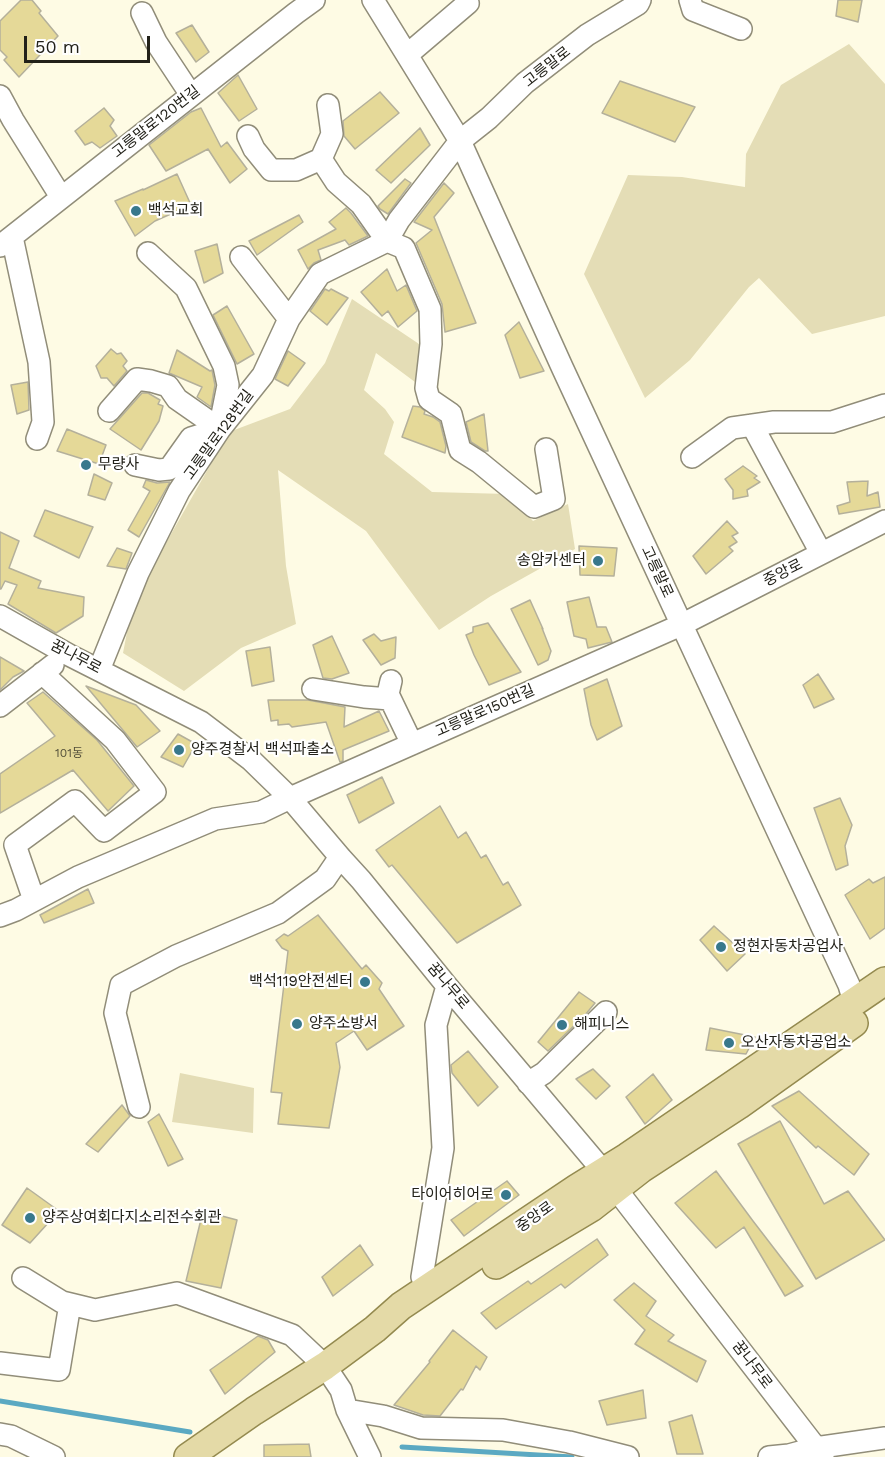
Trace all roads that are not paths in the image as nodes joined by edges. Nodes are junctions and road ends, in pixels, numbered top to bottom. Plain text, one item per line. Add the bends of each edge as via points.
1 (314, 0) edge
2 (373, 0) edge
3 (467, 0) edge
4 (640, 0) edge
5 (690, 0) edge
6 (142, 13) dead end
7 (741, 28) dead end
8 (407, 55) junction
9 (191, 95) junction
10 (0, 96) edge
11 (328, 105) dead end
12 (248, 136) dead end
13 (460, 141) junction
14 (321, 159) junction
15 (61, 197) junction
16 (387, 241) junction
17 (6, 242) edge
18 (148, 254) dead end
19 (241, 257) dead end
20 (290, 318) junction
21 (885, 405) edge
22 (109, 411) dead end
23 (752, 425) junction
24 (220, 429) junction
25 (37, 439) dead end
26 (546, 449) dead end
27 (692, 457) dead end
28 (135, 465) dead end
29 (885, 521) edge
30 (821, 553) junction
31 (0, 616) edge
32 (681, 625) junction
33 (69, 655) junction
34 (99, 670) junction
35 (42, 673) junction
36 (313, 688) dead end
37 (0, 705) edge
38 (412, 744) junction
39 (290, 798) junction
40 (340, 857) junction
41 (34, 900) junction
42 (0, 916) edge
43 (885, 981) edge
44 (447, 986) junction
45 (854, 1002) junction
46 (885, 1002) edge
47 (606, 1012) dead end
48 (528, 1083) junction
49 (139, 1107) dead end
50 (609, 1180) junction
51 (22, 1278) dead end
52 (427, 1289) junction
53 (70, 1304) junction
54 (0, 1363) edge
55 (330, 1374) junction
56 (350, 1415) junction
57 (261, 1418) junction
58 (0, 1434) edge
59 (885, 1438) edge
60 (368, 1452) edge
61 (819, 1453) edge
62 (54, 1457) edge
63 (188, 1457) edge
64 (219, 1457) edge
65 (628, 1457) edge
66 (769, 1457) edge

1 - 9 street, 고릉말로120번길
2 - 8 street, 고릉말로
3 - 8 street
4 - 13 street, 고릉말로 via 525,83
5 - 7 street via 693,10
6 - 9 street
8 - 13 street, 고릉말로
9 - 15 street, 고릉말로120번길
10 - 15 street
11 - 14 street via 332,134
12 - 14 street via 271,170 296,170
13 - 16 street
13 - 32 street, 고릉말로
14 - 16 street
15 - 17 street, 고릉말로120번길
16 - 20 street, 고릉말로128번길 via 320,274
16 - 26 street via 404,248 430,309 426,388 429,399 451,414 460,450 534,507 554,499
17 - 25 street via 39,362 43,422
18 - 24 street via 186,288 224,366 228,385
19 - 20 street
20 - 24 street, 고릉말로128번길 via 263,375
21 - 23 street via 832,422
22 - 24 street via 137,379 151,381 168,386 177,399
23 - 27 street via 732,428
23 - 30 street
24 - 28 street via 191,438 169,469
24 - 34 street, 고릉말로128번길 via 178,491 138,573
29 - 30 street, 중앙로
30 - 32 street, 중앙로
31 - 33 street, 꿈나무로
32 - 38 street, 고릉말로150번길
32 - 45 street, 고릉말로
33 - 34 street, 꿈나무로
33 - 35 street
34 - 39 street, 꿈나무로 via 201,722 251,760
35 - 37 street
35 - 41 street via 115,741 155,792 104,831 75,801 15,845
36 - 38 street via 364,697 391,690
38 - 39 street, 고릉말로150번길
39 - 40 street, 꿈나무로
39 - 41 street, 고릉말로150번길 via 261,812 215,819 78,877
40 - 44 street, 꿈나무로
40 - 49 street via 325,879 278,913 176,956 121,985 115,1013
41 - 42 street, 고릉말로150번길
43 - 45 main road, 중앙로
44 - 48 street, 꿈나무로
44 - 52 street via 436,1025 443,1148 422,1277
45 - 50 main road, 중앙로 via 627,1157
46 - 50 main road, 중앙로 via 641,1169
47 - 48 street via 544,1073
48 - 50 street, 꿈나무로
50 - 52 main road, 중앙로
50 - 55 main road, 중앙로 via 591,1208 447,1297 368,1354
50 - 61 street, 꿈나무로
51 - 53 street
52 - 55 main road, 중앙로 via 401,1306
53 - 54 street via 59,1370
53 - 55 street via 95,1310 177,1293 292,1335
55 - 56 street
55 - 57 main road, 중앙로
56 - 60 street
56 - 65 street via 383,1416 421,1428 503,1430
57 - 63 main road, 중앙로
57 - 64 main road, 중앙로
58 - 62 street
59 - 61 street
61 - 66 street

